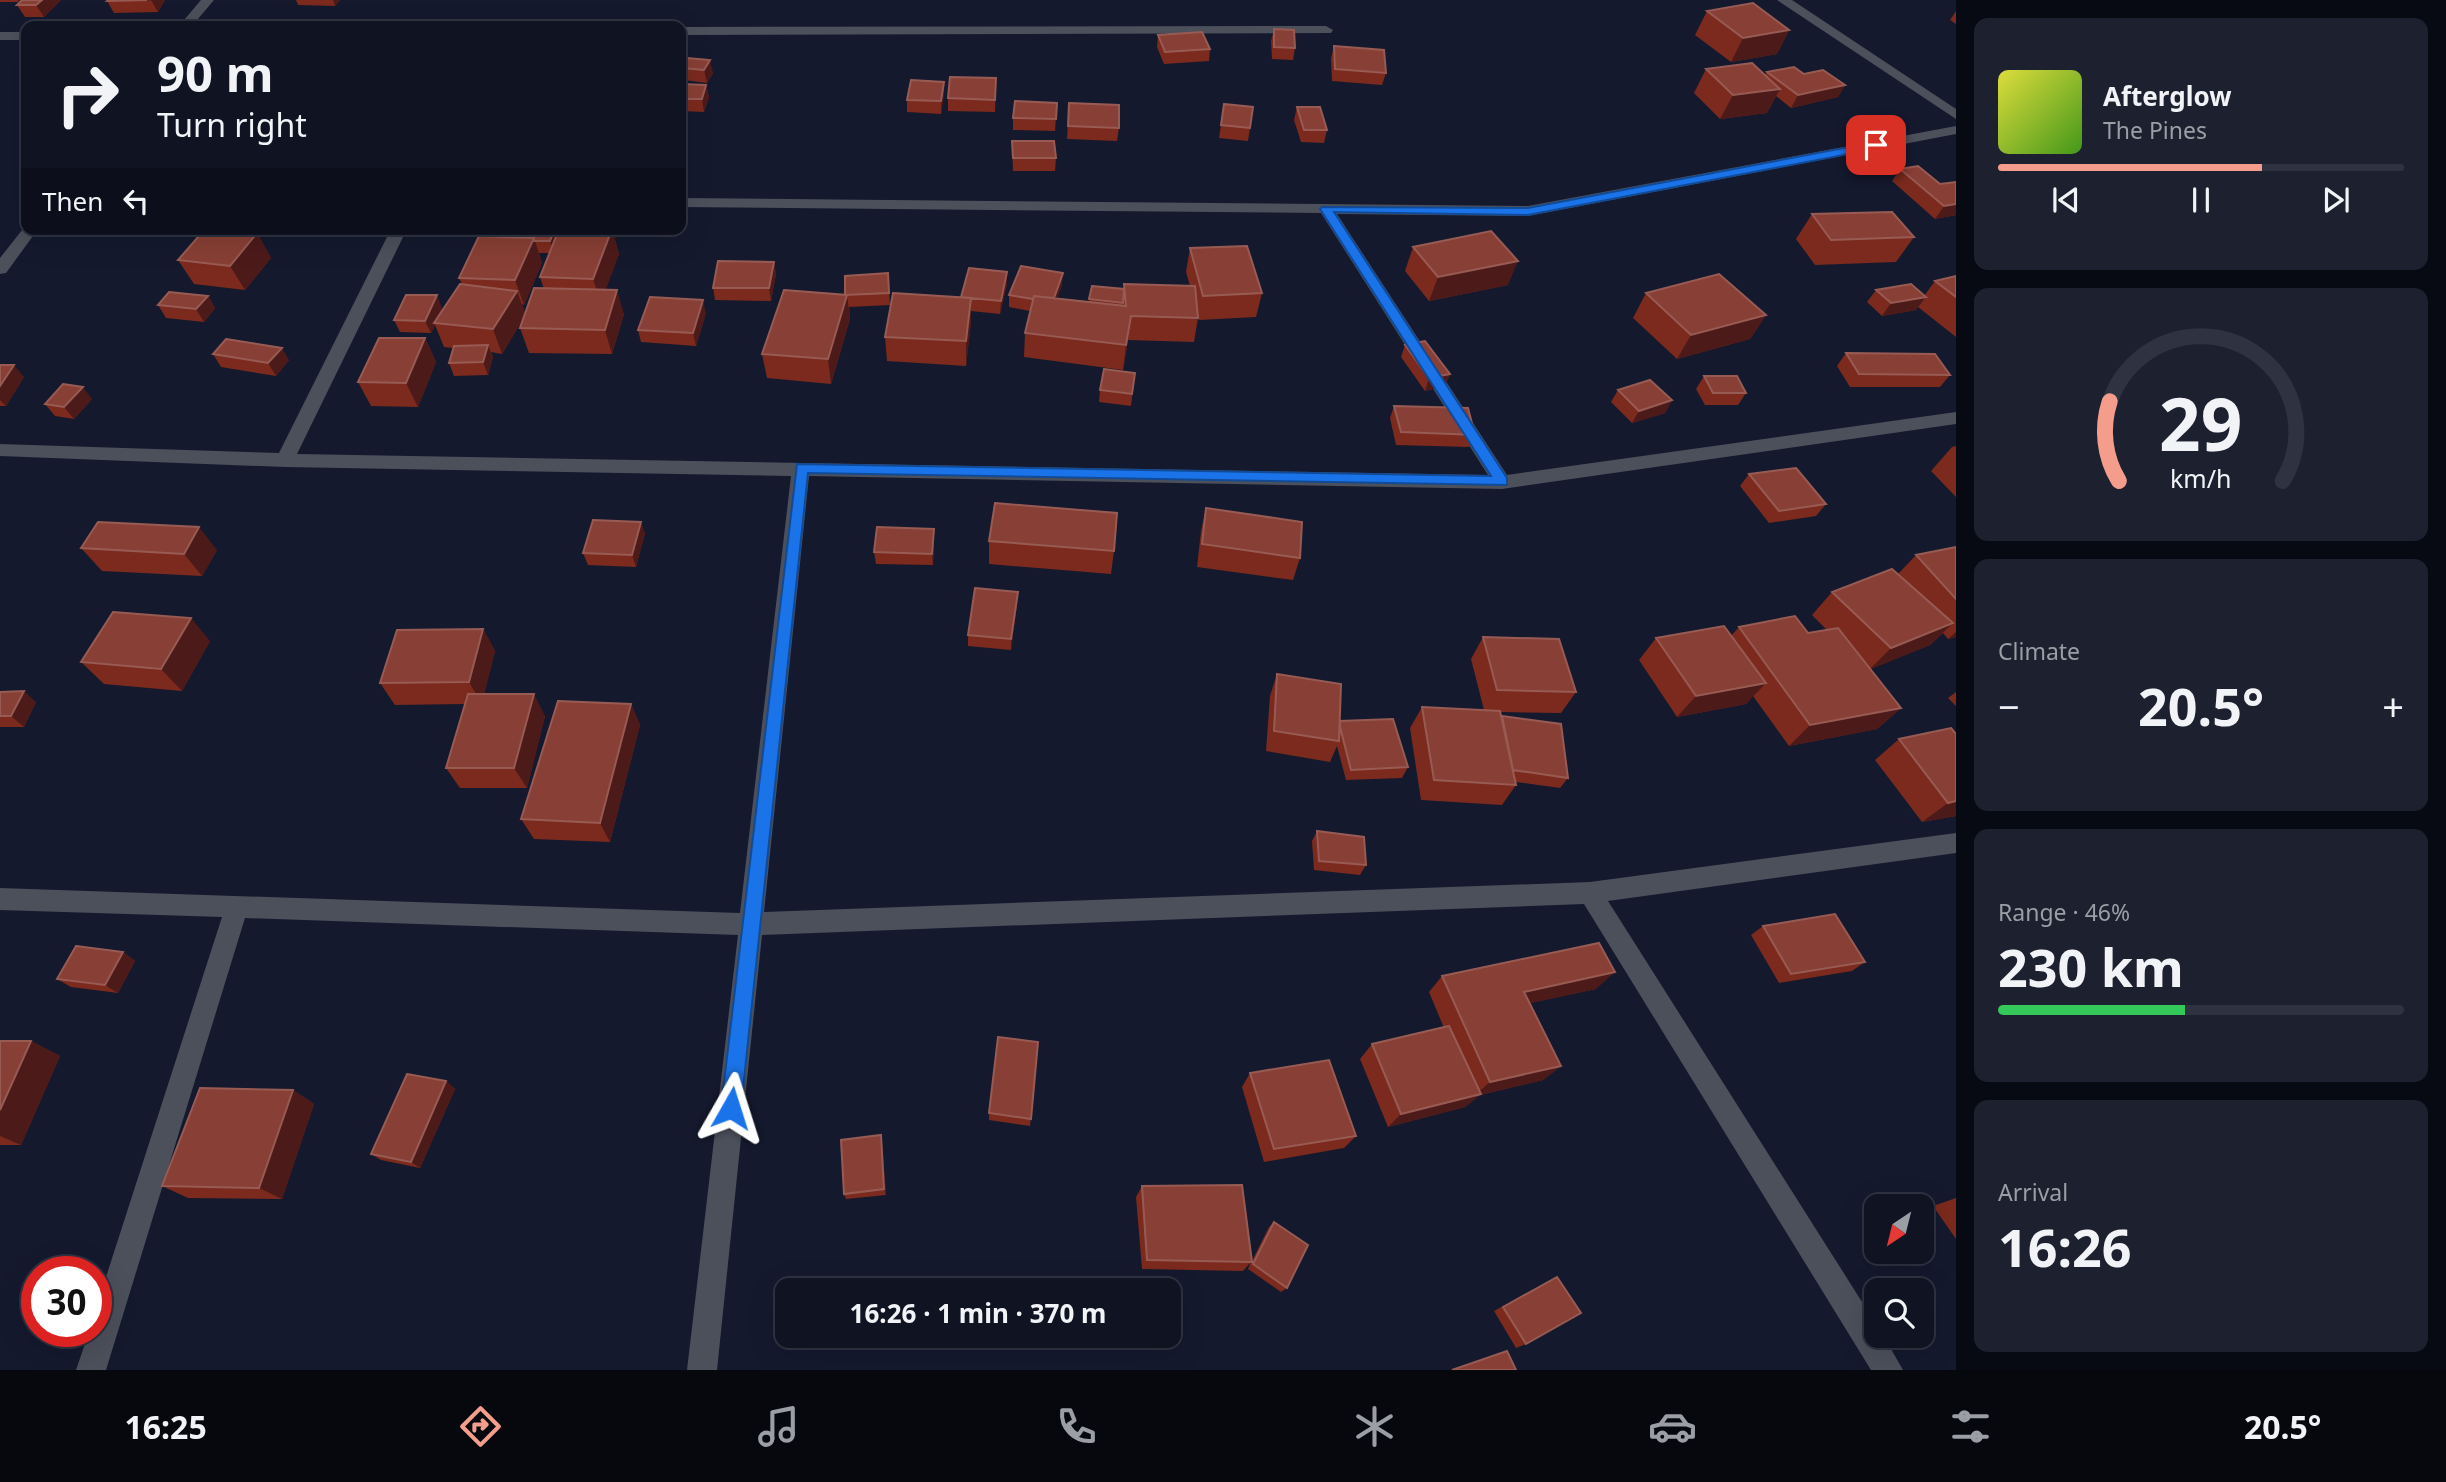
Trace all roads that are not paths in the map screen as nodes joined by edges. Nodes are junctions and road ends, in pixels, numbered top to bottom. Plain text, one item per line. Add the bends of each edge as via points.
1 (208, 0) edge
2 (1783, 0) edge
3 (189, 21) edge
4 (1326, 30) dead end
5 (686, 31) edge
6 (0, 36) edge
7 (21, 36) edge
8 (1956, 115) edge
9 (1956, 130) edge
10 (686, 202) edge
11 (1326, 209) junction
12 (26, 235) edge
13 (396, 235) edge
14 (0, 270) edge
15 (1956, 418) edge
16 (0, 450) edge
17 (285, 460) junction
18 (802, 468) junction
19 (1502, 482) junction
20 (1956, 843) edge
21 (1590, 893) junction
22 (2, 903) edge
23 (237, 907) junction
24 (751, 924) junction
25 (91, 1370) edge
26 (702, 1370) edge
27 (1888, 1370) edge

1 - 3 street
2 - 8 street
4 - 5 street
6 - 7 street
9 - 11 street via 1528,211
10 - 11 street
11 - 19 street
12 - 14 street
13 - 17 street
15 - 19 street
16 - 17 street
17 - 18 street
18 - 19 street
18 - 24 street
20 - 21 street
21 - 24 street
21 - 27 street
22 - 23 street
23 - 24 street
23 - 25 street
24 - 26 street

